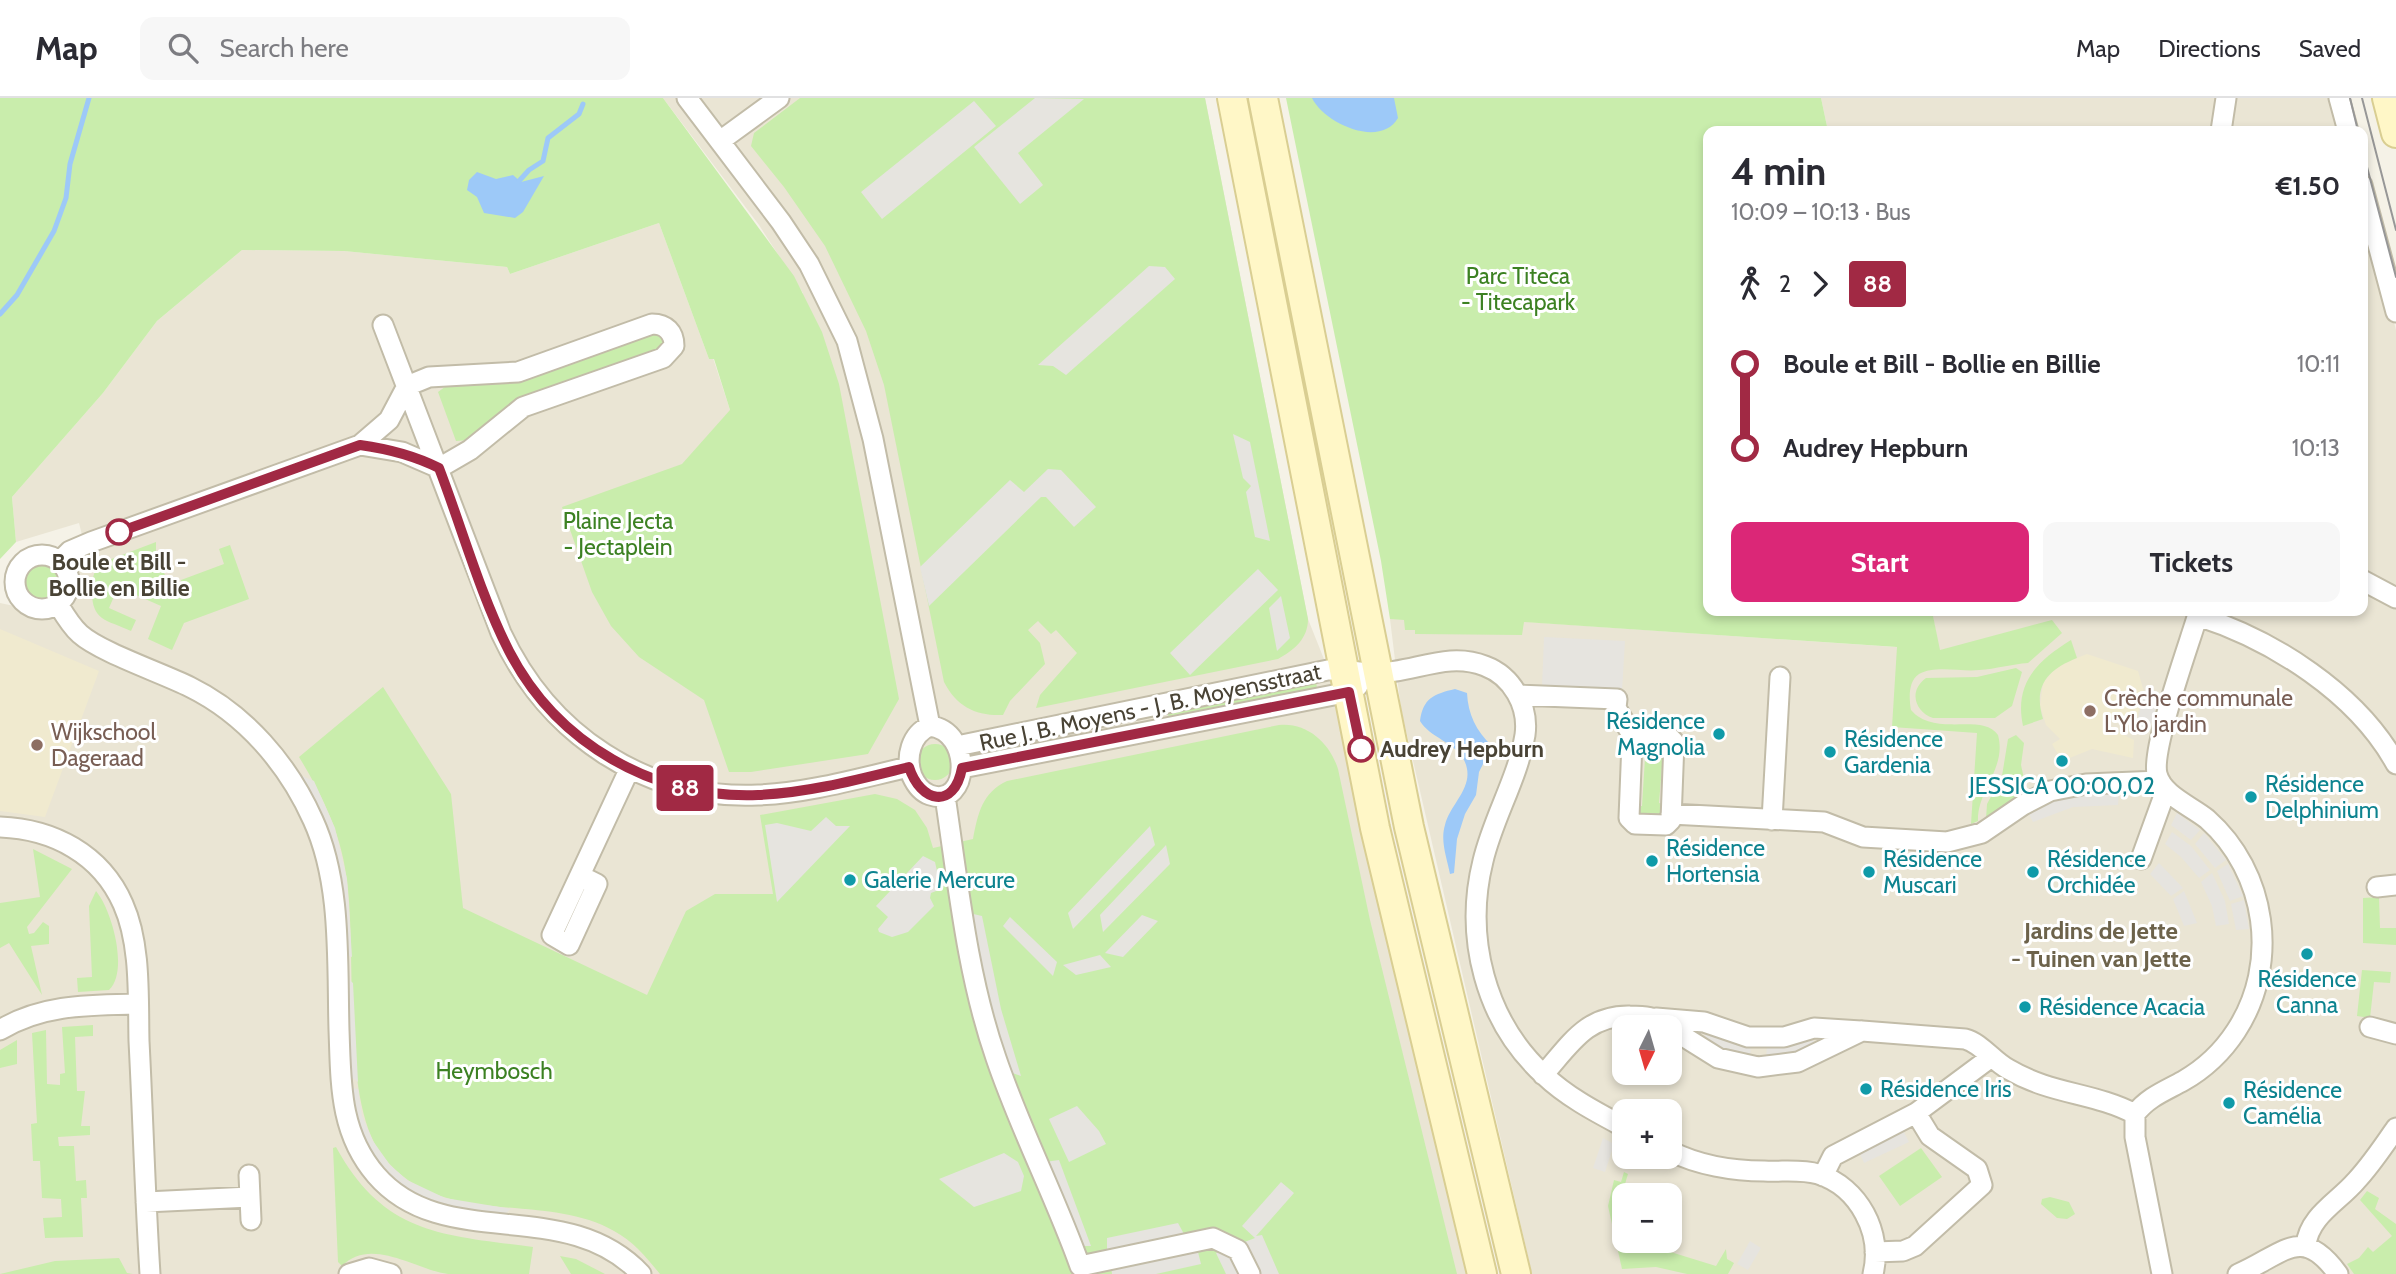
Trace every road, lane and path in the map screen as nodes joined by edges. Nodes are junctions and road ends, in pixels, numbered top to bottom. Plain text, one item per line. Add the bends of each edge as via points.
1 (687, 98) edge
2 (779, 98) edge
3 (1231, 98) edge
4 (1263, 98) edge
5 (2227, 98) edge
6 (2339, 98) edge
7 (2387, 98) edge
8 (2222, 126) edge
9 (2347, 126) edge
10 (2396, 133) edge
11 (720, 141) junction
12 (2368, 207) edge
13 (2396, 312) edge
14 (383, 326) dead end
15 (407, 386) junction
16 (360, 445) junction
17 (439, 468) junction
18 (60, 561) junction
19 (2368, 583) edge
20 (7, 584) edge
21 (2396, 598) edge
22 (58, 604) junction
23 (2197, 616) edge
24 (2204, 616) edge
25 (1377, 673) junction
26 (1780, 677) dead end
27 (1347, 681) junction
28 (1518, 695) junction
29 (930, 726) junction
30 (1634, 738) junction
31 (957, 746) junction
32 (2396, 764) edge
33 (909, 767) junction
34 (962, 768) junction
35 (629, 770) junction
36 (2163, 786) junction
37 (945, 796) junction
38 (1671, 814) junction
39 (1772, 820) junction
40 (0, 827) edge
41 (2141, 859) dead end
42 (581, 876) dead end
43 (138, 1004) junction
44 (1612, 1017) edge
45 (1682, 1023) edge
46 (2370, 1027) dead end
47 (0, 1030) edge
48 (1862, 1031) junction
49 (2396, 1034) edge
50 (1682, 1035) edge
51 (1990, 1058) junction
52 (1544, 1075) junction
53 (1916, 1113) junction
54 (2135, 1114) junction
55 (1612, 1120) edge
56 (2396, 1128) edge
57 (1682, 1156) edge
58 (249, 1175) dead end
59 (1823, 1176) junction
60 (250, 1197) junction
61 (146, 1202) junction
62 (251, 1220) dead end
63 (2306, 1245) junction
64 (1875, 1252) junction
65 (150, 1274) edge
66 (349, 1274) edge
67 (391, 1274) edge
68 (641, 1274) edge
69 (1250, 1274) edge
70 (1482, 1274) edge
71 (1516, 1274) edge
72 (1873, 1274) edge
73 (2162, 1274) edge
74 (2238, 1274) edge
75 (2338, 1274) edge

1 - 11 street
2 - 11 street
3 - 27 main road
4 - 25 main road
5 - 8 street
6 - 9 street
7 - 10 main road
11 - 29 street via 809,264 847,341 871,428
12 - 13 street
14 - 15 street
15 - 16 street via 389,420
15 - 17 street
15 - 17 street via 429,376 509,374 652,324 664,326 672,334 674,346 663,359 523,407 470,450
16 - 17 street via 402,452
16 - 18 street via 91,542
17 - 35 street via 501,633 527,680 568,728
18 - 20 street via 45,555 29,558
18 - 22 street via 69,583
19 - 21 street
20 - 22 street via 27,605 42,610
22 - 68 street via 82,636 191,688 237,717 272,753 299,792 322,842 331,884 344,1111 358,1149 377,1176 404,1198 440,1215 590,1238 629,1261
23 - 36 street via 2157,749 2155,766
24 - 32 street via 2263,643 2308,671 2358,714
25 - 27 street, Rue J. B. Moyens - J. B. Moyensstraat
25 - 28 street, Rue J. B. Moyens - J. B. Moyensstraat via 1464,661 1497,672
25 - 71 main road via 1409,827
26 - 39 street
27 - 31 street, Rue J. B. Moyens - J. B. Moyensstraat
27 - 34 street, Rue J. B. Moyens - J. B. Moyensstraat
27 - 70 main road via 1375,828
28 - 30 street via 1617,699 1616,708
28 - 52 street via 1524,736 1483,862 1476,931 1482,972 1502,1022
29 - 31 street via 947,731
29 - 33 street via 911,745
30 - 38 street via 1669,737 1674,742
30 - 38 street via 1629,821 1664,825
31 - 34 street
33 - 35 street via 757,795 696,791
33 - 37 street via 918,788 934,797
34 - 37 street via 957,787
35 - 42 street
36 - 39 street via 2086,784 2050,791 1982,833 1954,841 1869,838 1824,822
36 - 41 street
36 - 54 street via 2208,820 2239,857 2258,902 2263,951 2255,993 2230,1040 2194,1074 2149,1100
37 - 69 street via 972,967 987,1031 1080,1266 1213,1238 1238,1250
38 - 39 street
40 - 43 street via 63,841 104,874 129,921
43 - 47 street via 54,1009
43 - 61 street
44 - 52 street via 1587,1027
45 - 48 street via 1704,1022 1748,1037 1784,1037 1814,1028
46 - 49 street
48 - 50 street via 1810,1058 1772,1067 1718,1058
48 - 51 street via 1965,1039
51 - 53 street
51 - 54 street via 2052,1090 2103,1100
52 - 55 street
53 - 59 street via 1839,1152
53 - 64 street via 1930,1136 1977,1169 1982,1185 1916,1245 1903,1251
54 - 73 street via 2135,1137
56 - 63 street via 2353,1185 2315,1220
57 - 59 street via 1734,1169
58 - 60 street
59 - 64 street via 1859,1204 1869,1222
60 - 61 street
60 - 62 street
61 - 65 street
63 - 74 street
63 - 75 street via 2319,1251
64 - 72 street
66 - 67 street via 369,1268

